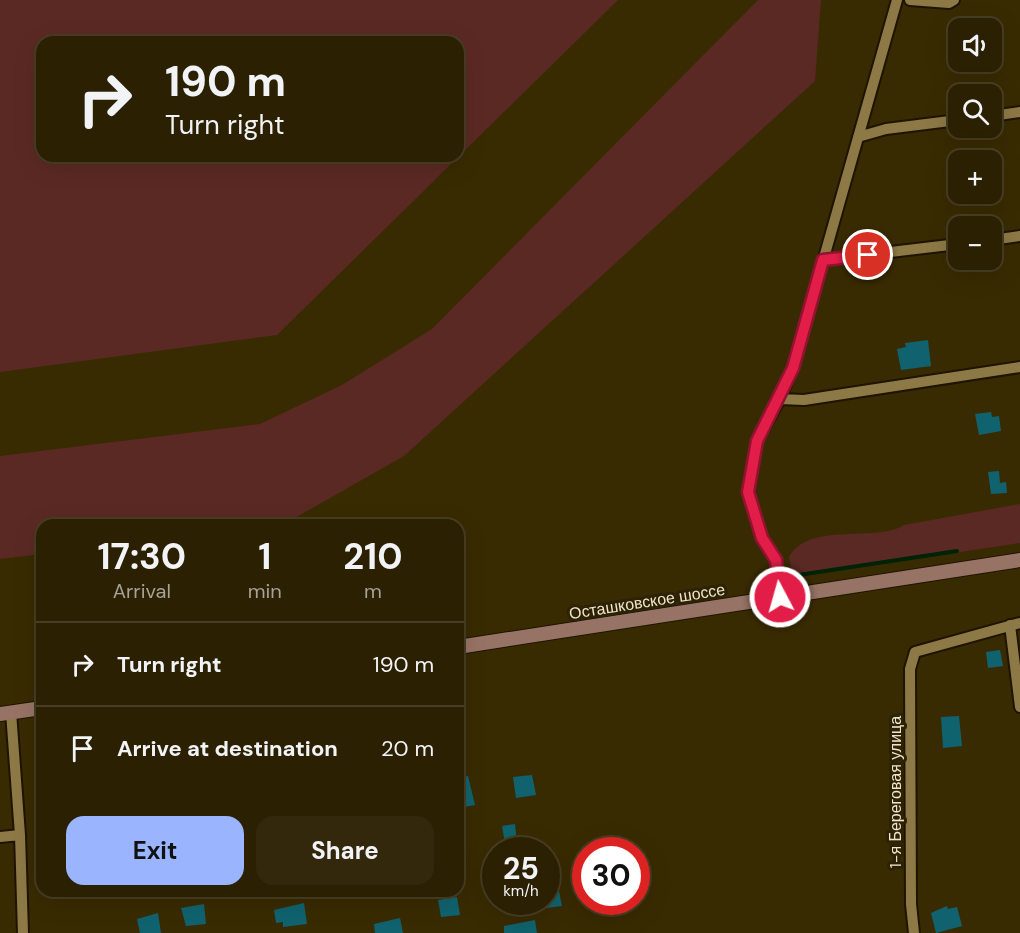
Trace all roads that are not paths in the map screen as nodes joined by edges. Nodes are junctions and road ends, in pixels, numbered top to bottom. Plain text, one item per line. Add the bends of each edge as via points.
1 (897, 0) edge
2 (910, 0) edge
3 (954, 0) edge
4 (1020, 112) edge
5 (1002, 115) edge
6 (948, 121) edge
7 (858, 137) junction
8 (1020, 236) edge
9 (1002, 239) edge
10 (948, 245) edge
11 (823, 260) junction
12 (1020, 367) edge
13 (780, 399) junction
14 (1020, 560) edge
15 (780, 597) junction
16 (1015, 624) edge
17 (464, 646) edge
18 (1020, 706) edge
19 (36, 709) edge
20 (6, 713) edge
21 (20, 835) junction
22 (0, 837) edge
23 (23, 933) edge
24 (914, 933) edge

1 - 7 street
2 - 3 street
4 - 5 street
6 - 7 street via 886,129
7 - 11 street
8 - 9 street
10 - 11 street
11 - 13 street via 793,368
12 - 13 street via 804,400
13 - 15 street via 757,441 748,492 762,538 776,560
14 - 15 main road, Осташковское шоссе
15 - 17 main road, Осташковское шоссе
16 - 18 street
16 - 24 street, 1-я Береговая улица via 915,652 910,669
19 - 20 main road
20 - 21 street
21 - 22 street
21 - 23 street

